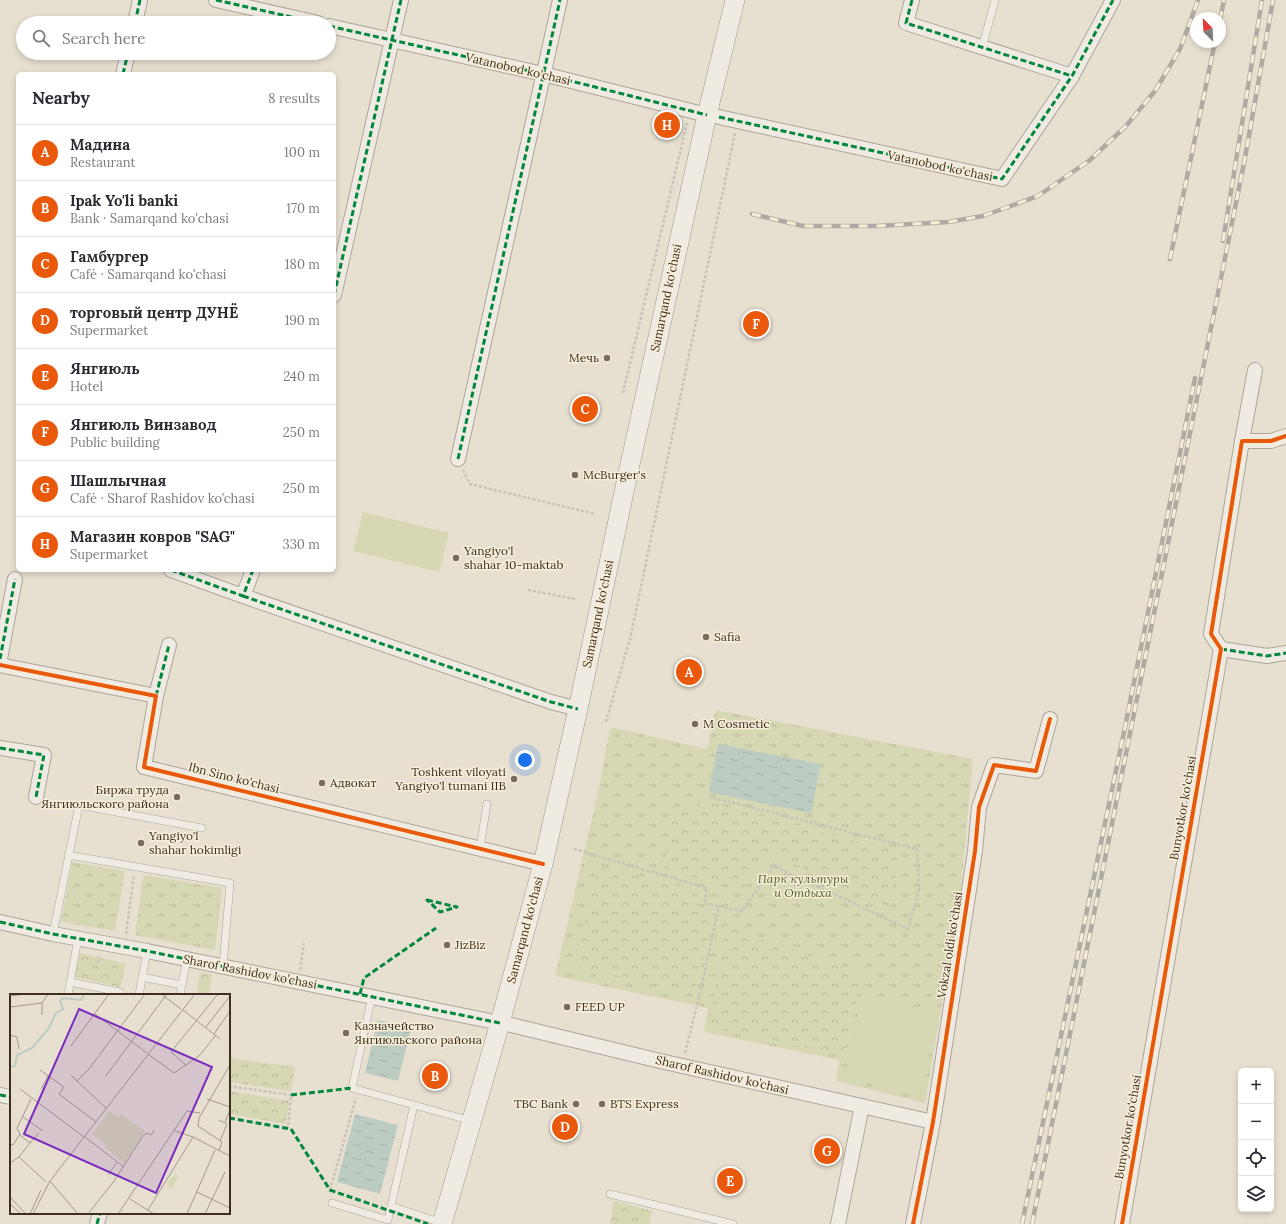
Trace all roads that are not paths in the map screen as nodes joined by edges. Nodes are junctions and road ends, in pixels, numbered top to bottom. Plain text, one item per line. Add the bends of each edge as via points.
1 (140, 0) edge
2 (216, 0) edge
3 (401, 0) edge
4 (560, 0) edge
5 (735, 0) edge
6 (748, 0) edge
7 (912, 0) edge
8 (995, 0) edge
9 (1113, 0) edge
10 (137, 16) edge
11 (287, 16) edge
12 (336, 28) edge
13 (392, 40) junction
14 (982, 48) junction
15 (126, 60) edge
16 (123, 72) edge
17 (542, 74) junction
18 (1072, 76) junction
19 (705, 114) junction
20 (336, 286) edge
21 (1255, 370) dead end
22 (1286, 436) edge
23 (1242, 441) junction
24 (458, 459) road end
25 (177, 572) edge
26 (252, 572) edge
27 (15, 579) dead end
28 (243, 596) junction
29 (169, 645) dead end
30 (1221, 649) junction
31 (1286, 653) edge
32 (0, 659) edge
33 (0, 664) edge
34 (156, 696) junction
35 (584, 710) junction
36 (1050, 719) dead end
37 (0, 748) edge
38 (36, 797) dead end
39 (487, 804) dead end
40 (202, 828) dead end
41 (480, 848) junction
42 (68, 855) junction
43 (543, 864) junction
44 (0, 922) edge
45 (53, 934) junction
46 (78, 938) junction
47 (147, 951) junction
48 (187, 959) junction
49 (223, 966) junction
50 (142, 977) junction
51 (70, 982) junction
52 (182, 985) junction
53 (120, 992) dead end
54 (68, 994) edge
55 (139, 994) edge
56 (180, 994) edge
57 (372, 996) junction
58 (505, 1024) junction
59 (0, 1095) edge
60 (10, 1097) edge
61 (414, 1105) junction
62 (862, 1106) junction
63 (472, 1121) junction
64 (933, 1122) junction
65 (610, 1194) dead end
66 (332, 1203) dead end
67 (391, 1206) junction
68 (100, 1214) edge
69 (97, 1224) edge
70 (447, 1224) edge
71 (734, 1224) edge
72 (838, 1224) edge
73 (913, 1224) edge
74 (1122, 1224) edge

1 - 10 street
2 - 11 street
3 - 13 street
4 - 17 street
5 - 19 main road, Samarqand ko'chasi
6 - 19 main road, Samarqand ko'chasi
7 - 14 street via 906,23
8 - 14 lane
9 - 18 street, Vatanobod ko'chasi
12 - 13 street, Vatanobod ko'chasi
13 - 17 street, Vatanobod ko'chasi
13 - 20 street
14 - 18 street
15 - 16 street
17 - 19 street, Vatanobod ko'chasi
17 - 24 street
18 - 19 street, Vatanobod ko'chasi via 1002,179
19 - 35 main road, Samarqand ko'chasi via 627,478
21 - 23 street
22 - 23 street via 1271,440
23 - 30 street via 1212,634
25 - 28 street
26 - 28 street
27 - 32 street
28 - 35 street via 551,702
29 - 34 street
30 - 31 street via 1267,656
30 - 74 street, Bunyotkor ko'chasi
33 - 34 street
34 - 41 street, Ibn Sino ko'chasi via 144,767
35 - 43 main road, Samarqand ko'chasi
35 - 58 main road, Samarqand ko'chasi via 553,861
36 - 64 street, Vokzal oldi ko'chasi via 1036,771 994,765 979,807 975,851
37 - 38 street via 44,755
39 - 41 lane
40 - 42 lane via 79,805
41 - 43 street, Ibn Sino ko'chasi
42 - 45 lane
42 - 49 lane via 230,883
43 - 58 main road, Samarqand ko'chasi
44 - 45 street, Sharof Rashidov ko’chasi
45 - 46 street, Sharof Rashidov ko’chasi
46 - 47 street, Sharof Rashidov ko’chasi
46 - 51 lane
47 - 48 street, Sharof Rashidov ko’chasi
47 - 50 lane
48 - 49 street, Sharof Rashidov ko’chasi
48 - 52 lane
49 - 57 street, Sharof Rashidov ko’chasi
50 - 52 lane
50 - 55 lane
51 - 53 lane
51 - 54 lane
52 - 56 lane
57 - 58 street, Sharof Rashidov ko’chasi
57 - 61 lane via 352,1088
58 - 62 street, Sharof Rashidov ko’chasi
58 - 63 main road, Samarqand ko'chasi
58 - 70 main road, Samarqand ko'chasi
59 - 60 street
61 - 63 lane
61 - 67 lane
62 - 64 street, Sharof Rashidov ko’chasi
62 - 72 street
63 - 70 main road, Samarqand ko'chasi
64 - 73 street, Vokzal oldi ko'chasi
65 - 71 lane
66 - 67 lane via 388,1220
67 - 70 lane
68 - 69 street

